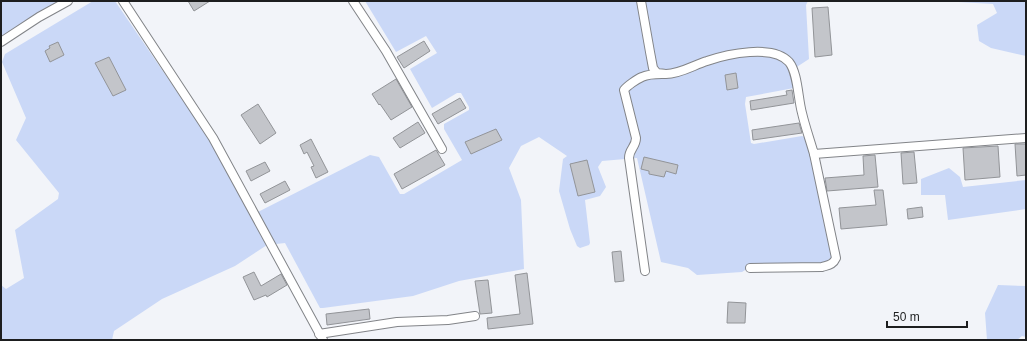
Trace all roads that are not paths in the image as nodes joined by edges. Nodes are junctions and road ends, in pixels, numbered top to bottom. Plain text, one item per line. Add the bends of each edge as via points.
1 (68, 1) edge
2 (123, 1) edge
3 (353, 1) edge
4 (641, 1) edge
5 (1, 42) edge
6 (663, 73) junction
7 (1026, 138) edge
8 (442, 150) dead end
9 (814, 154) junction
10 (750, 268) dead end
11 (645, 271) dead end
12 (475, 316) dead end
13 (321, 337) edge

1 - 5 street
2 - 13 street via 213,138
3 - 8 street via 386,50
4 - 6 street via 653,68 657,73
6 - 9 street via 678,72 708,61 746,52 776,54 784,58 794,72
6 - 11 street via 642,77 624,90 636,138 629,158
7 - 9 street
9 - 10 street via 835,261 822,267
12 - 13 street via 398,322

